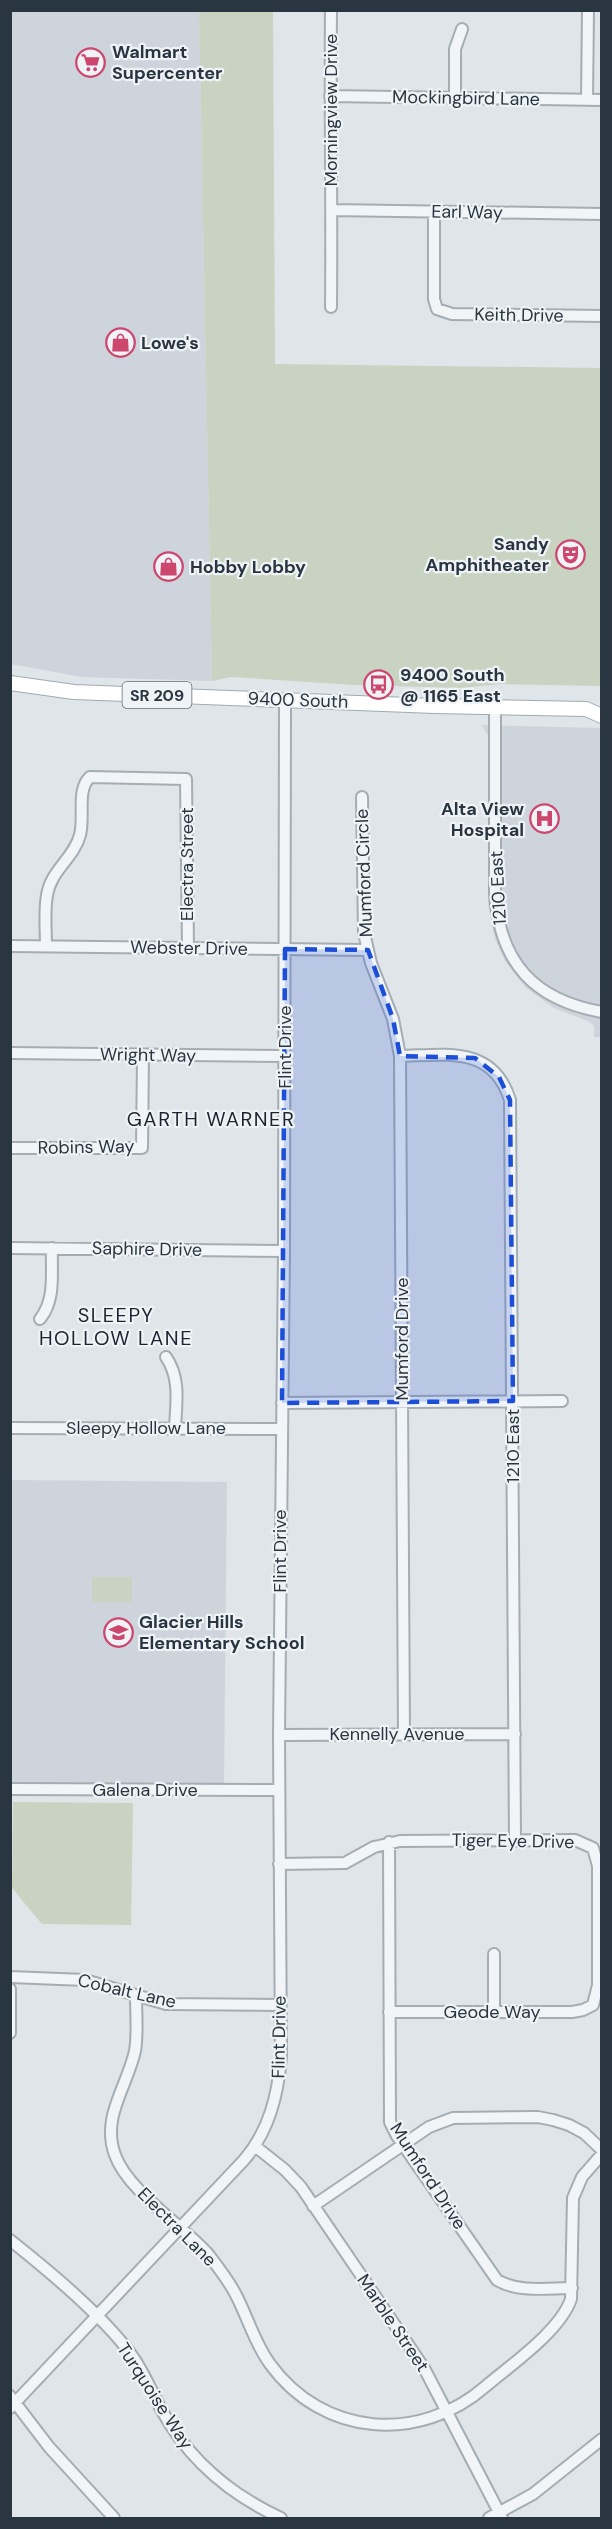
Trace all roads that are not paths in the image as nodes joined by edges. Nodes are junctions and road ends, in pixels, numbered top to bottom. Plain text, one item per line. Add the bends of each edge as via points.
1 (331, 10) edge
2 (588, 10) edge
3 (462, 29) dead end
4 (330, 96) junction
5 (455, 98) junction
6 (588, 100) junction
7 (602, 100) edge
8 (332, 210) junction
9 (434, 212) junction
10 (602, 214) edge
11 (331, 307) dead end
12 (602, 316) edge
13 (10, 683) edge
14 (285, 700) junction
15 (602, 700) edge
16 (495, 706) junction
17 (586, 709) junction
18 (602, 716) edge
19 (362, 797) dead end
20 (10, 946) edge
21 (46, 946) junction
22 (188, 948) junction
23 (285, 949) junction
24 (368, 950) junction
25 (602, 1012) edge
26 (10, 1053) edge
27 (143, 1055) junction
28 (285, 1056) junction
29 (400, 1056) junction
30 (10, 1148) edge
31 (10, 1248) edge
32 (52, 1248) junction
33 (284, 1251) junction
34 (40, 1319) dead end
35 (166, 1357) dead end
36 (513, 1401) junction
37 (562, 1401) dead end
38 (402, 1402) junction
39 (282, 1403) junction
40 (10, 1428) edge
41 (176, 1428) junction
42 (281, 1429) junction
43 (404, 1734) junction
44 (515, 1734) junction
45 (279, 1735) junction
46 (10, 1789) edge
47 (279, 1790) junction
48 (515, 1840) junction
49 (389, 1842) junction
50 (279, 1864) junction
51 (494, 1954) dead end
52 (10, 1977) edge
53 (10, 1989) edge
54 (136, 1996) junction
55 (593, 2004) joint
56 (280, 2005) junction
57 (389, 2012) junction
58 (494, 2012) junction
59 (10, 2033) edge
60 (403, 2145) junction
61 (256, 2146) junction
62 (602, 2152) edge
63 (313, 2206) junction
64 (181, 2228) junction
65 (10, 2240) edge
66 (572, 2288) junction
67 (96, 2317) junction
68 (12, 2402) edge
69 (448, 2411) junction
70 (602, 2439) edge
71 (497, 2517) edge
72 (114, 2518) edge
73 (281, 2518) edge

1 - 4 street, Morningview Drive
2 - 6 street
3 - 5 street via 455,49
4 - 5 street, Mockingbird Lane
4 - 8 street, Morningview Drive
5 - 6 street, Mockingbird Lane
6 - 7 street, Mockingbird Lane
8 - 9 street, Earl Way
8 - 11 street, Morningview Drive
9 - 10 street, Earl Way
9 - 12 street, Keith Drive via 437,309 452,314
13 - 14 main road, 9400 South / SR 209 via 74,692
14 - 16 main road, 9400 South / SR 209
14 - 23 street, Flint Drive
15 - 17 main road
16 - 17 main road, 9400 South / SR 209
16 - 25 street, 1210 East via 495,894 503,940 518,968 538,988 562,1001
17 - 18 main road, 9400 South / SR 209
19 - 24 street, Mumford Circle via 363,915
20 - 21 street, Webster Drive
21 - 22 street, Webster Drive
21 - 22 street, Electra Street via 47,894 54,876 78,841 83,788 90,777 186,779
22 - 23 street, Webster Drive
23 - 24 street, Webster Drive
23 - 28 street, Flint Drive
24 - 29 street, Mumford Drive via 393,1018
26 - 27 street, Wright Way
27 - 28 street, Wright Way
27 - 30 street, Robins Way via 142,1148
28 - 33 street, Flint Drive
29 - 36 street, 1210 East via 466,1055 483,1062 506,1087 510,1100
29 - 38 street, Mumford Drive
31 - 32 street, Saphire Drive
32 - 33 street, Saphire Drive
32 - 34 street via 51,1299
33 - 39 street, Flint Drive
35 - 41 street via 176,1381
36 - 37 street
36 - 38 street
36 - 44 street, 1210 East
38 - 39 street
38 - 43 street, Mumford Drive
39 - 42 street, Flint Drive
40 - 41 street, Sleepy Hollow Lane
41 - 42 street, Sleepy Hollow Lane
42 - 45 street, Flint Drive
43 - 44 street, Kennelly Avenue
43 - 45 street, Kennelly Avenue
44 - 48 street, 1210 East
45 - 47 street, Flint Drive
46 - 47 street, Galena Drive
47 - 50 street, Flint Drive
48 - 49 street, Tiger Eye Drive
48 - 55 street, Tiger Eye Drive via 575,1840 592,1848 598,1866 598,1985
49 - 50 street, Tiger Eye Drive via 345,1863
49 - 57 street, Mumford Drive
50 - 56 street, Flint Drive
51 - 58 street
52 - 54 street, Cobalt Lane via 85,1980
53 - 59 street
54 - 56 street, Cobalt Lane via 172,2004
54 - 64 street, Electra Lane via 135,2048 111,2117 112,2144 130,2181
55 - 58 street, Geode Way via 572,2012
56 - 61 street, Flint Drive via 277,2094
57 - 58 street, Geode Way
57 - 60 street, Mumford Drive via 389,2113 394,2132
60 - 62 street via 429,2127 453,2118 538,2117 584,2133
60 - 63 street
60 - 66 street, Mumford Drive via 497,2280 513,2287
61 - 63 street, Marble Street via 285,2170
61 - 64 street, Flint Drive
62 - 66 street, Electra Lane via 582,2177 573,2198
63 - 69 street, Marble Street via 424,2368
64 - 67 street, Flint Drive
64 - 69 street, Electra Lane via 226,2278 270,2364 308,2401 345,2419 368,2424 412,2423
65 - 67 street, Turquoise Way
66 - 69 street, Electra Lane via 567,2310 554,2327 471,2399
67 - 68 street, Flint Drive
67 - 73 street, Turquoise Way via 133,2357 161,2410 194,2456 238,2495
68 - 72 street
69 - 71 street, Marble Street
70 - 71 street via 533,2494

